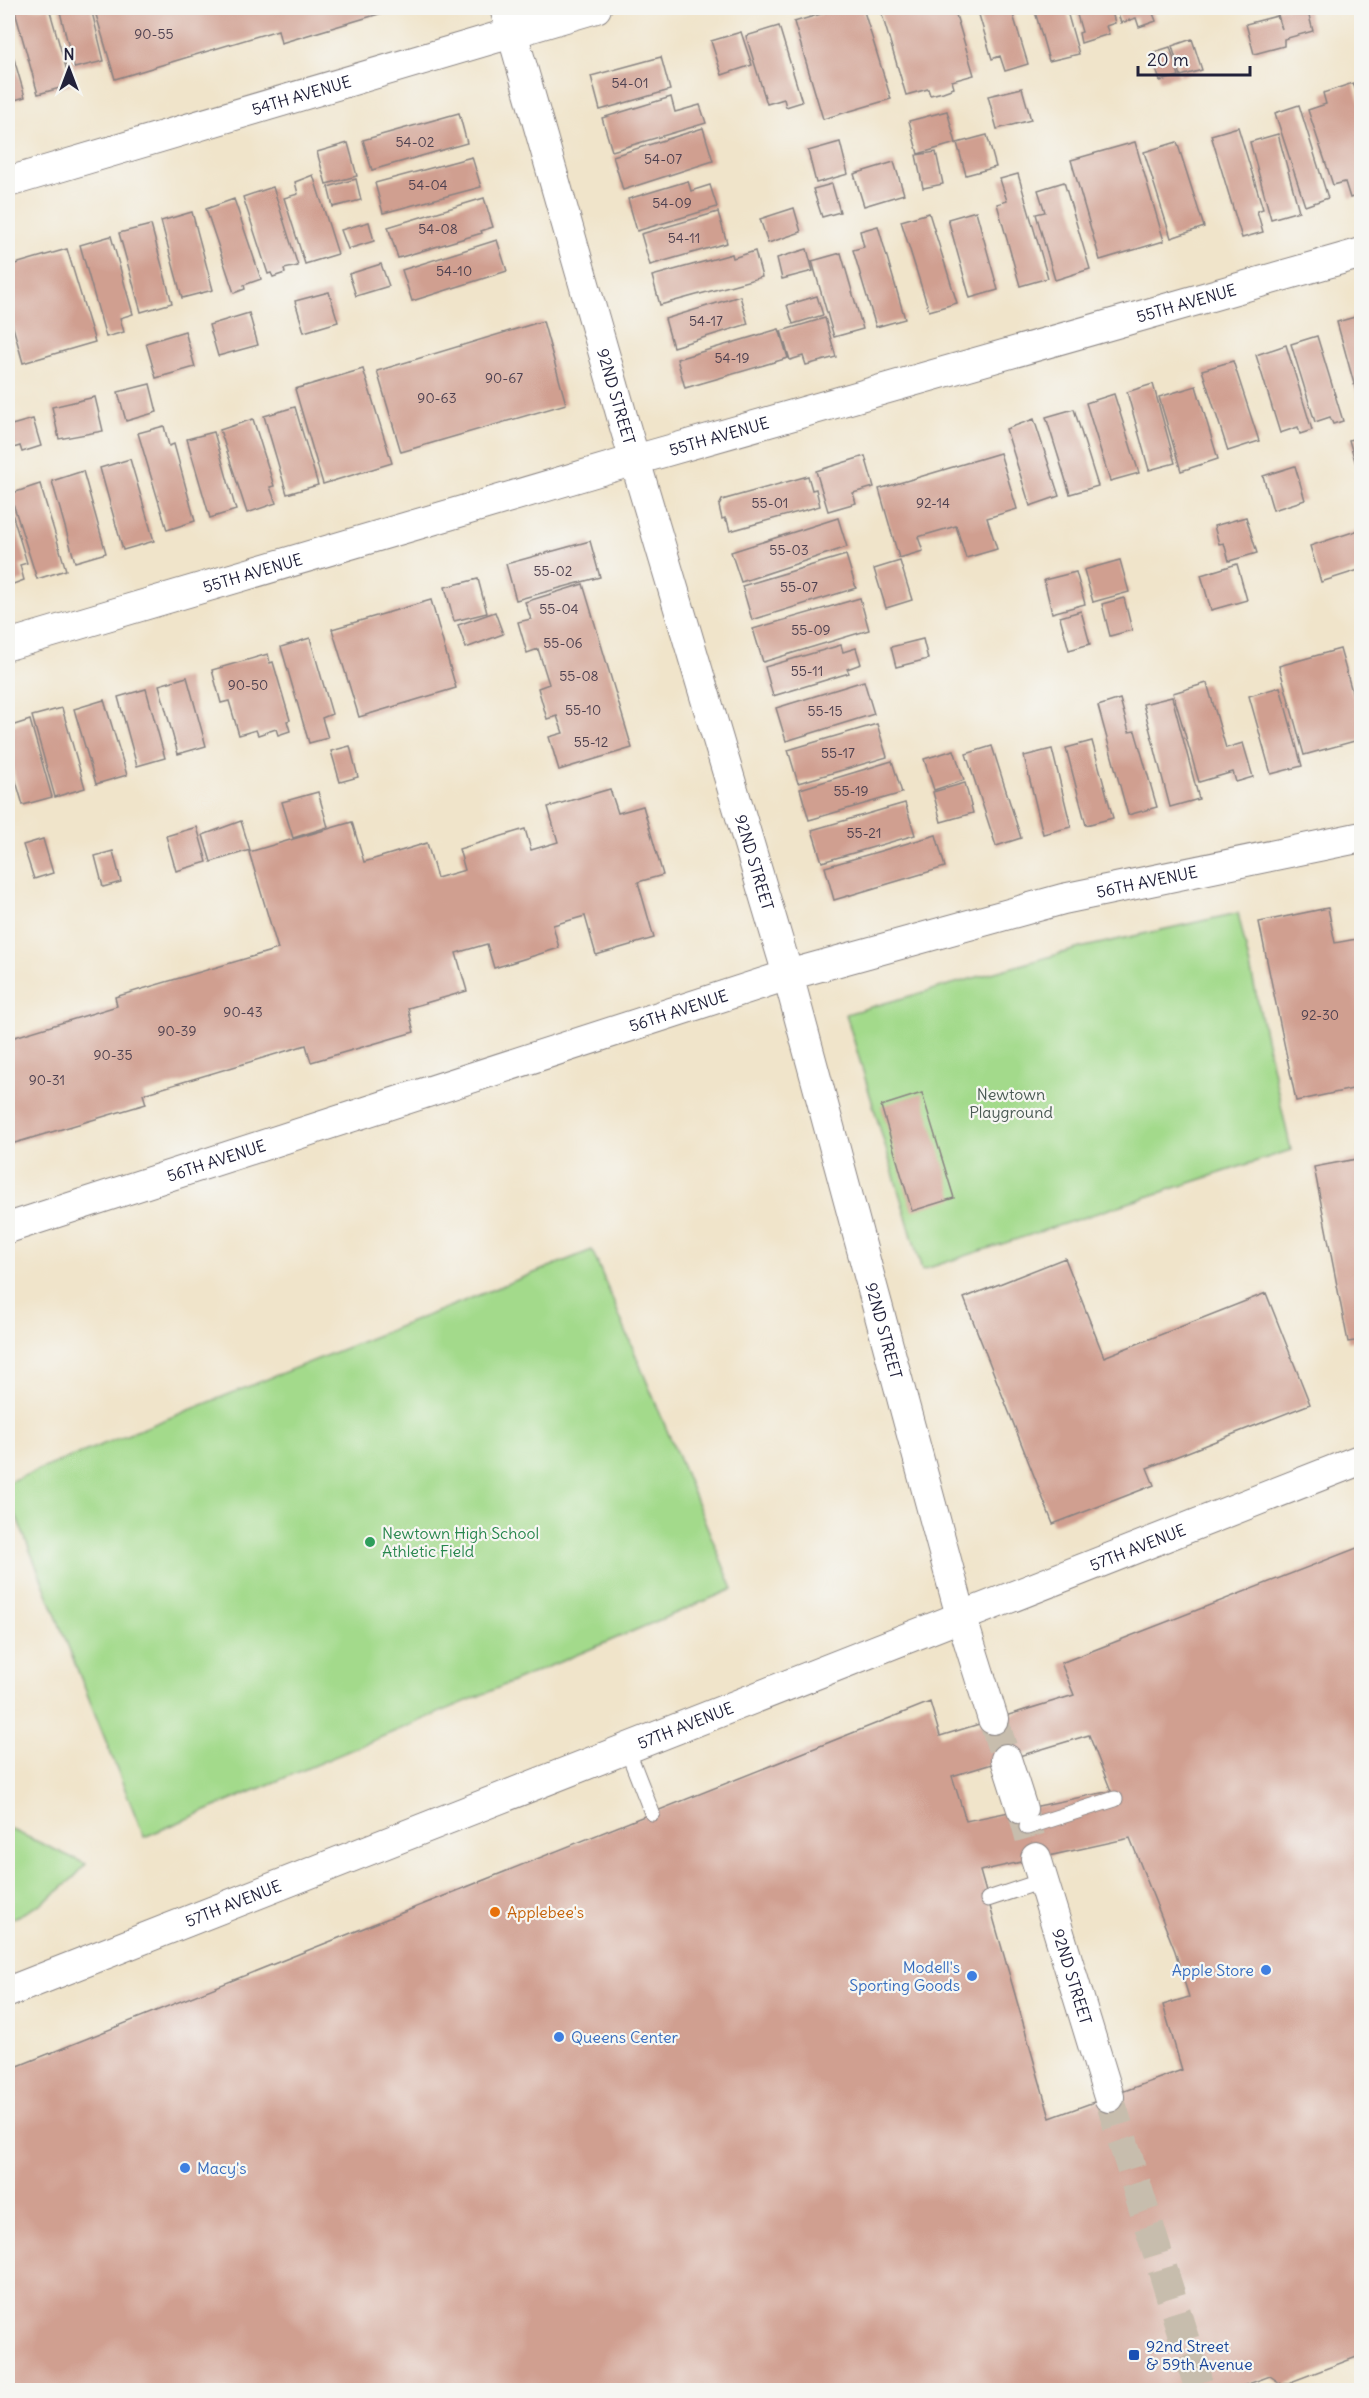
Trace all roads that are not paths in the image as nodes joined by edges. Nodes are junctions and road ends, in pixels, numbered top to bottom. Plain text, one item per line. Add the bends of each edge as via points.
1 (596, 8) edge
2 (508, 20) edge
3 (8, 182) edge
4 (1362, 253) edge
5 (635, 460) junction
6 (8, 645) edge
7 (1362, 837) edge
8 (788, 975) junction
9 (8, 1228) edge
10 (1362, 1459) edge
11 (961, 1616) junction
12 (993, 1719) tunnel mouth
13 (627, 1749) junction
14 (1006, 1759) tunnel mouth
15 (1115, 1799) dead end
16 (652, 1813) dead end
17 (1024, 1818) joint
18 (1039, 1869) joint
19 (988, 1899) dead end
20 (8, 1992) edge
21 (1109, 2097) tunnel mouth

1 - 2 street, 54TH AVENUE
2 - 3 street, 54TH AVENUE
2 - 5 street, 92ND STREET
4 - 5 street, 55TH AVENUE
5 - 6 street, 55TH AVENUE
5 - 8 street, 92ND STREET
7 - 8 street, 56TH AVENUE via 1063,899
8 - 9 street, 56TH AVENUE
8 - 11 street, 92ND STREET
10 - 11 street, 57TH AVENUE
11 - 12 street, 92ND STREET
11 - 13 street, 57TH AVENUE
13 - 16 lane
13 - 20 street, 57TH AVENUE
14 - 17 street
15 - 17 lane
18 - 19 lane
18 - 21 street, 92ND STREET

